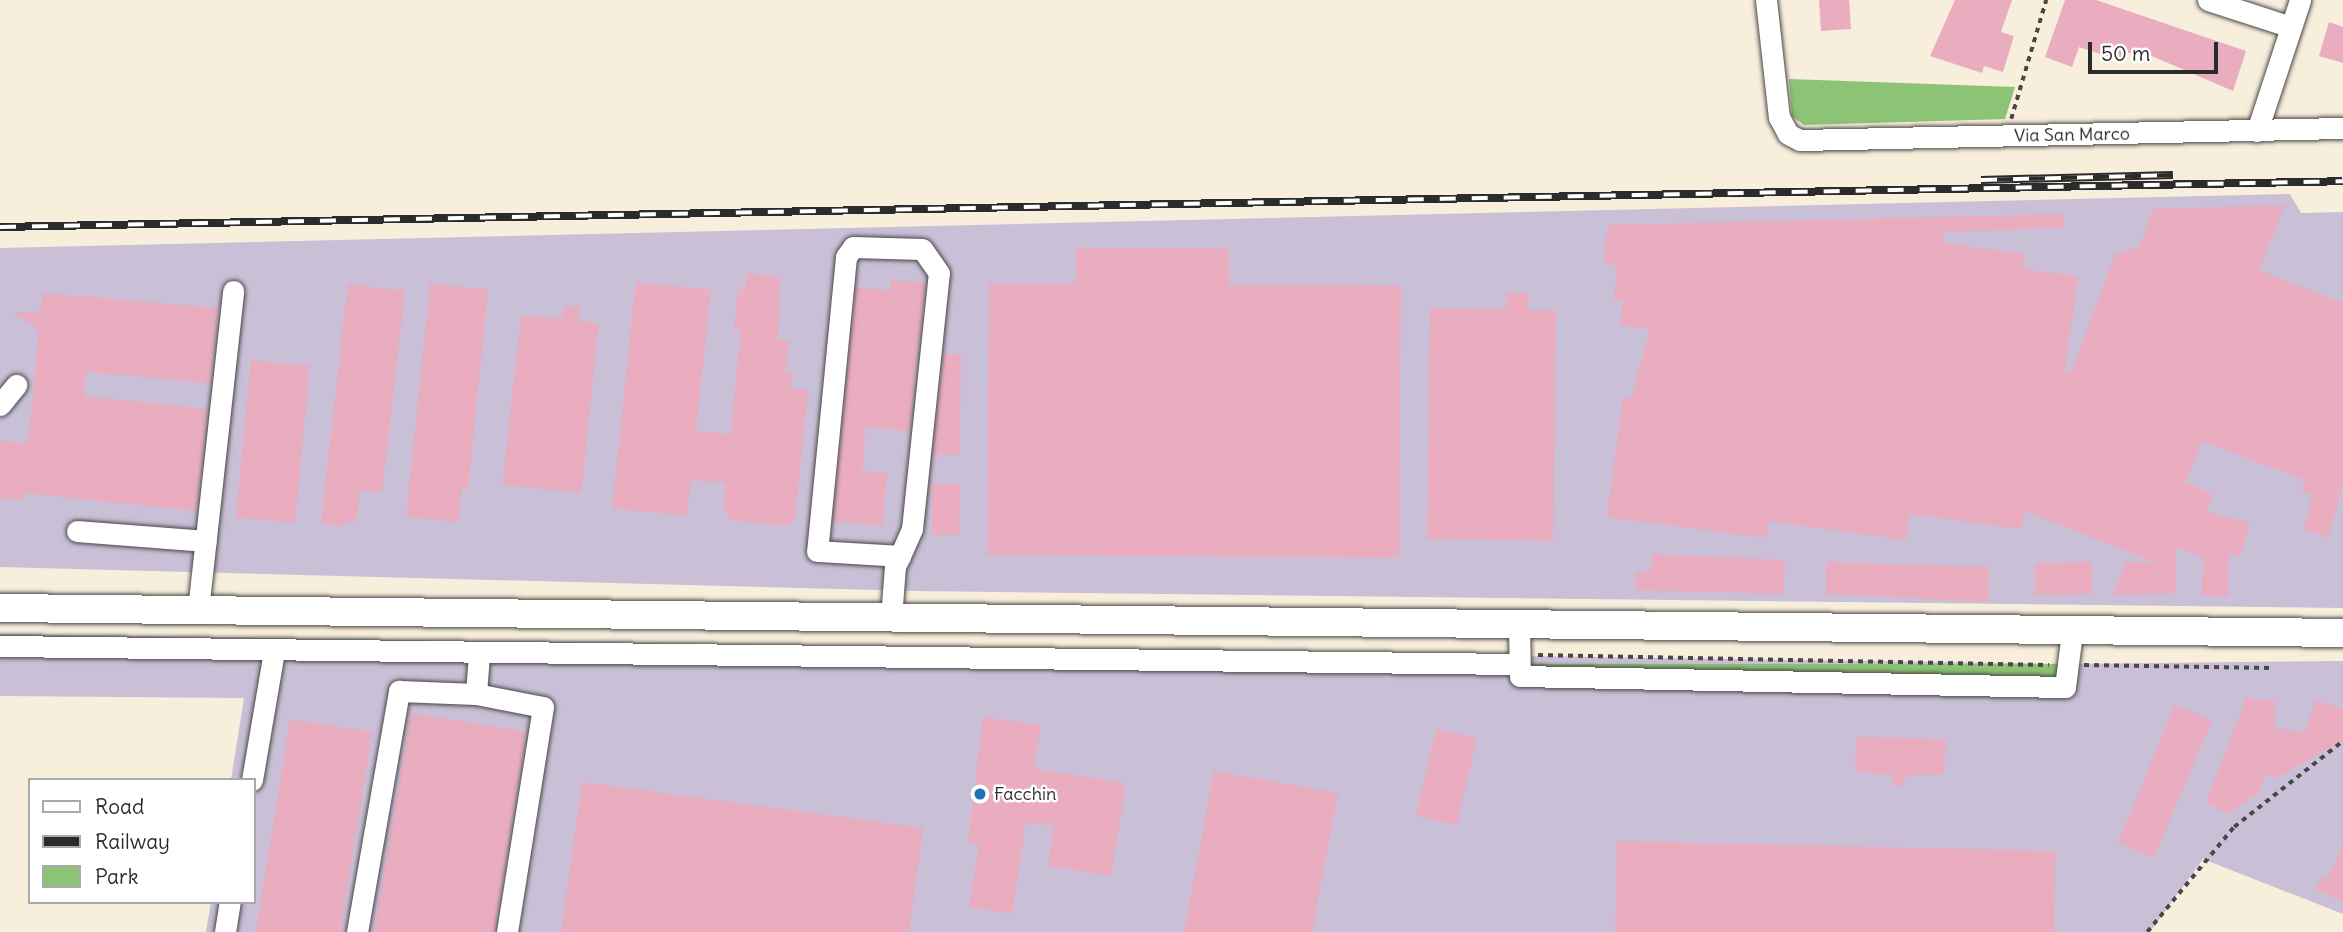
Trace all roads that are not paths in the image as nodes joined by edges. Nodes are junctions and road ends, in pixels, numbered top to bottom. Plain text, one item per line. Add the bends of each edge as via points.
1 (1766, 0) edge
2 (2208, 0) edge
3 (2300, 0) edge
4 (2291, 27) junction
5 (2343, 128) edge
6 (2257, 131) junction
7 (233, 291) dead end
8 (16, 385) dead end
9 (0, 405) edge
10 (77, 531) dead end
11 (206, 541) junction
12 (900, 556) junction
13 (0, 608) edge
14 (198, 610) junction
15 (891, 618) junction
16 (1519, 625) junction
17 (2072, 632) junction
18 (2343, 634) edge
19 (0, 646) edge
20 (274, 650) junction
21 (479, 654) junction
22 (1518, 664) junction
23 (476, 694) junction
24 (251, 778) edge
25 (230, 904) edge
26 (225, 932) edge
27 (357, 932) edge
28 (507, 932) edge

1 - 6 street, Via San Marco via 1779,117 1788,134 1800,139
2 - 4 street
3 - 4 street
4 - 6 street
5 - 6 street, Via San Marco
7 - 11 street
8 - 9 street
10 - 11 street
11 - 14 street
12 - 12 street via 912,529 939,273 922,249 853,247 846,257 817,551
12 - 15 street
13 - 14 main road
14 - 15 main road
15 - 16 main road
16 - 17 main road
16 - 22 street
17 - 18 main road
17 - 22 street via 2065,687 1520,676
19 - 20 street
20 - 21 street
20 - 24 street
21 - 22 street
21 - 23 street
23 - 27 street via 400,691
23 - 28 street via 543,707
25 - 26 street

